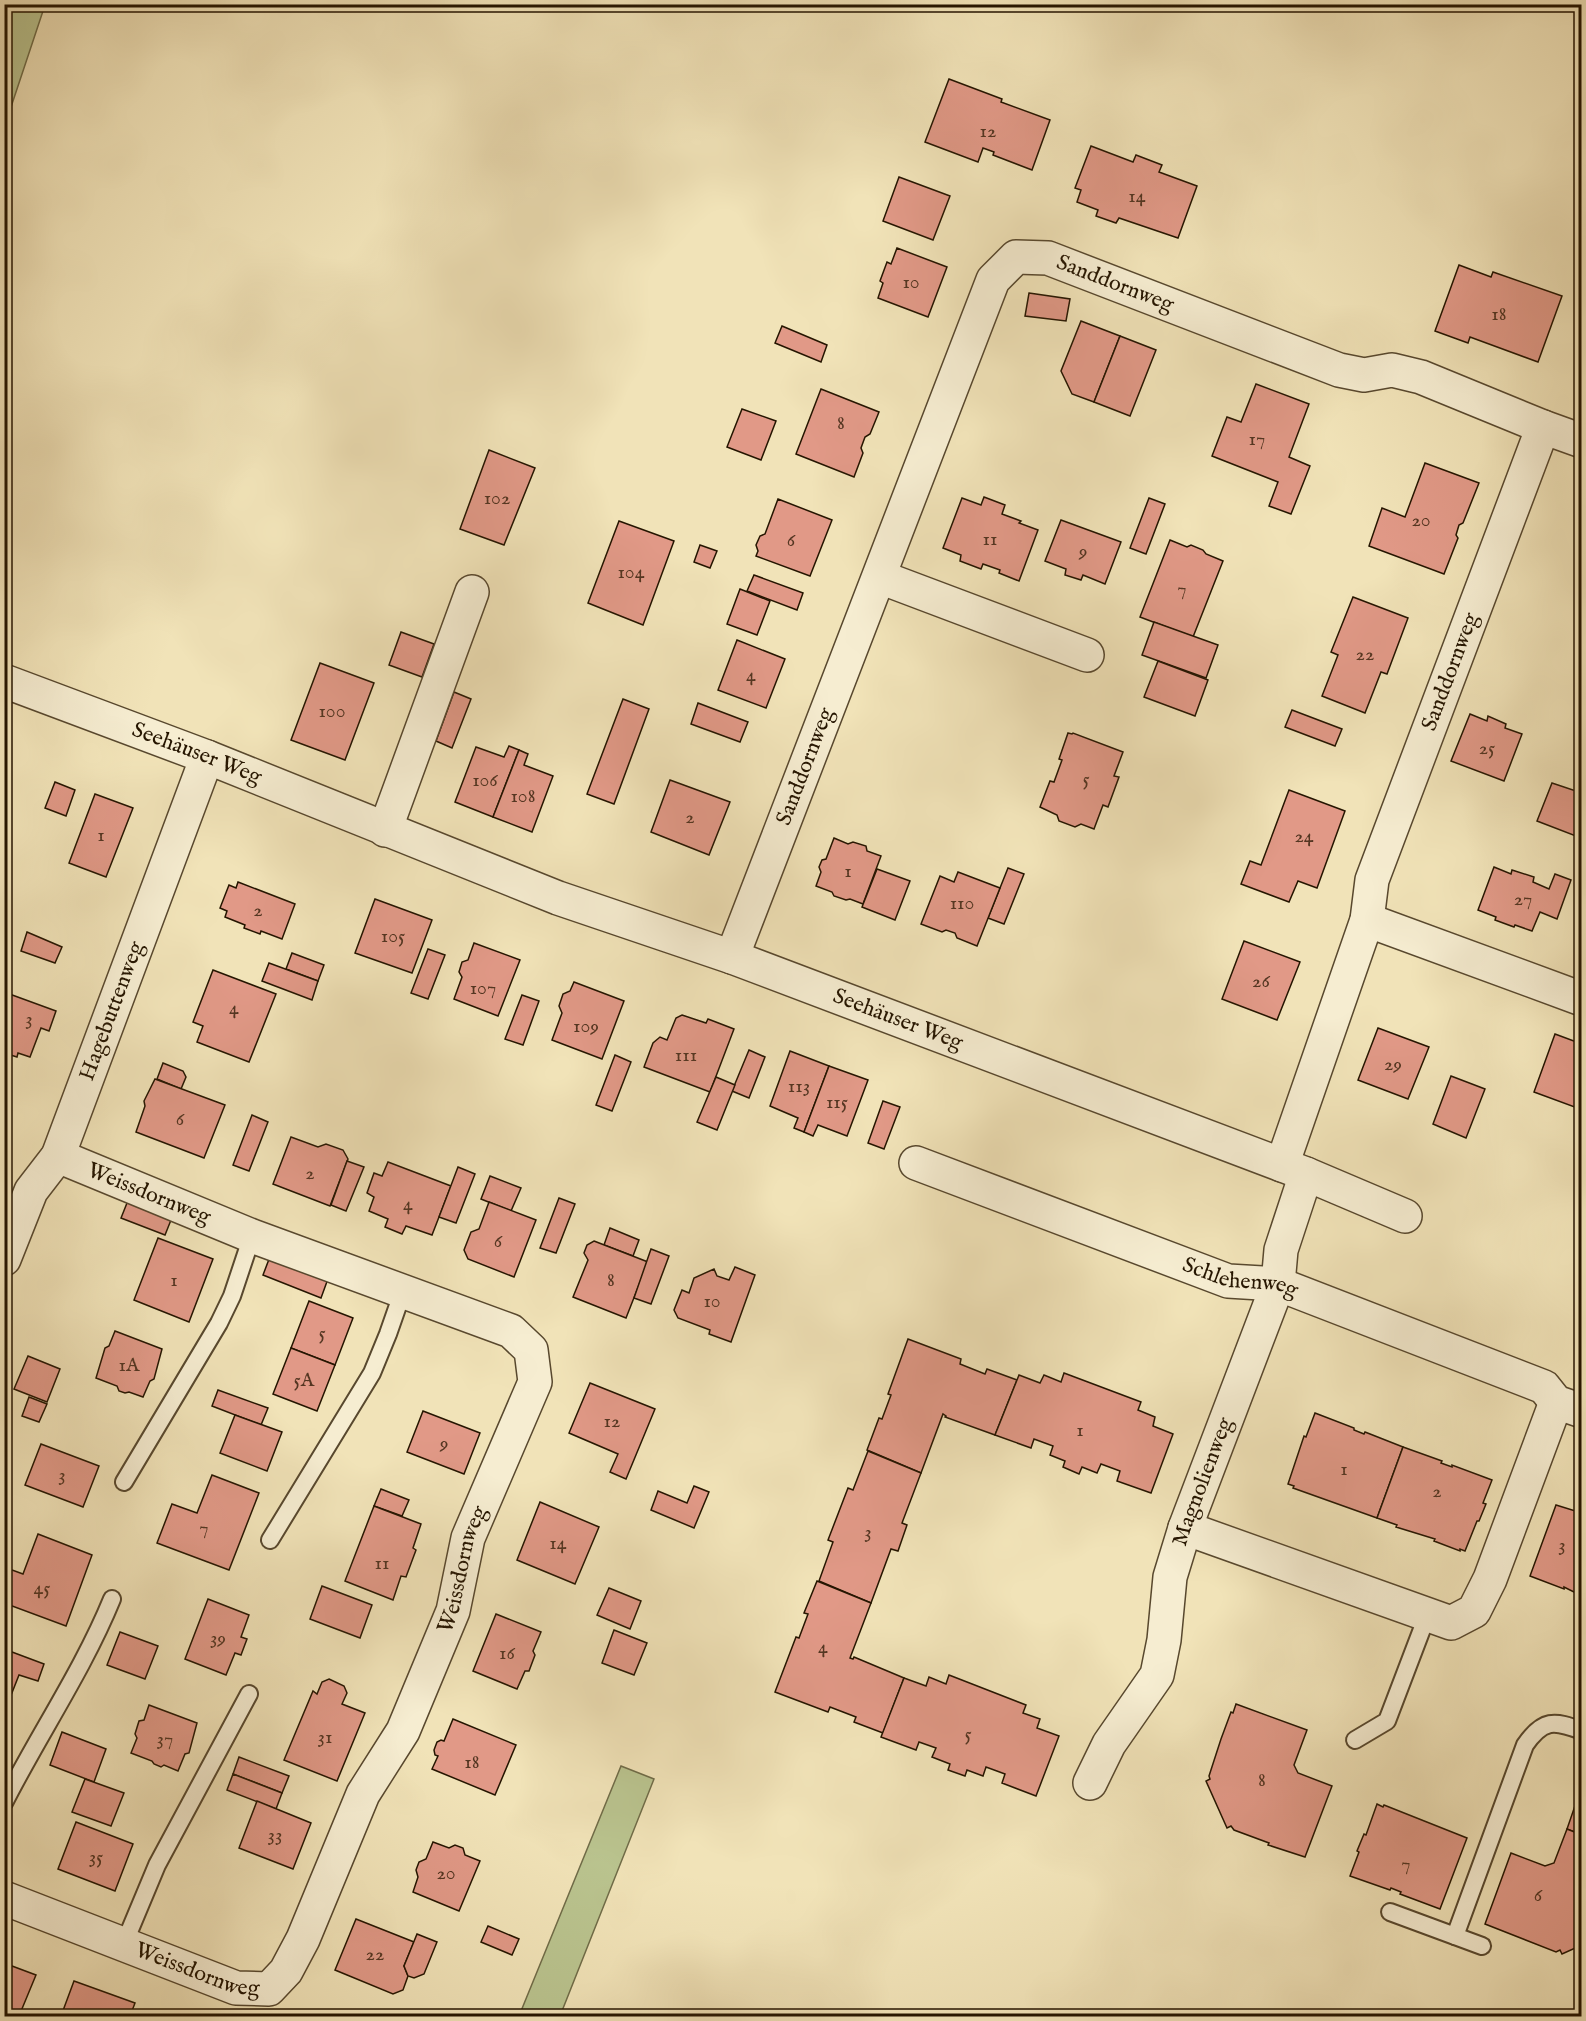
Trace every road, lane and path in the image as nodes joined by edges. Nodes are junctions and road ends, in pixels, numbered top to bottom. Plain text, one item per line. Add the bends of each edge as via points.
1 (1543, 427) junction
2 (1581, 441) edge
3 (880, 576) junction
4 (472, 592) dead end
5 (1087, 655) dead end
6 (4, 681) edge
7 (207, 757) junction
8 (386, 830) junction
9 (1367, 920) junction
10 (732, 957) junction
11 (1581, 999) edge
12 (58, 1156) junction
13 (916, 1163) dead end
14 (1294, 1170) junction
15 (1405, 1216) dead end
16 (252, 1236) junction
17 (4, 1259) edge
18 (1278, 1284) junction
19 (403, 1291) junction
20 (1569, 1407) edge
21 (124, 1482) dead end
22 (1185, 1528) junction
23 (270, 1540) dead end
24 (112, 1599) dead end
25 (1427, 1616) junction
26 (249, 1694) dead end
27 (1581, 1731) edge
28 (1355, 1740) dead end
29 (1090, 1783) dead end
30 (4, 1803) edge
31 (4, 1898) edge
32 (1390, 1912) dead end
33 (1455, 1936) junction
34 (124, 1944) junction
35 (1482, 1947) dead end

1 - 2 street, Sanddornweg
1 - 3 street, Sanddornweg via 1421,377 1392,370 1364,375 1339,369 1048,258 1016,257 993,280
1 - 9 street, Sanddornweg via 1372,880
3 - 5 street
3 - 10 street, Sanddornweg
4 - 8 street
6 - 7 street, Seehäuser Weg
7 - 8 street, Seehäuser Weg
7 - 12 street, Hagebuttenweg
8 - 10 street, Seehäuser Weg via 558,898
9 - 11 street
9 - 14 street, Sanddornweg
10 - 14 street, Seehäuser Weg
12 - 16 street, Weissdornweg
12 - 17 street, Hagebuttenweg via 32,1191
13 - 18 street, Schlehenweg via 1228,1281
14 - 15 street, Seehäuser Weg
14 - 18 street, Magnolienweg
16 - 19 street, Weissdornweg
16 - 21 lane via 219,1323
18 - 20 street, Schlehenweg via 1544,1387
18 - 22 street, Magnolienweg
19 - 23 lane via 372,1372
19 - 34 street, Weissdornweg via 511,1331 531,1350 536,1382 468,1538 453,1611 403,1731 363,1794 303,1939 286,1971 269,1989 236,1988
20 - 25 street, Schlehenweg via 1474,1611 1451,1623
22 - 25 street, Schlehenweg
22 - 29 street, Magnolienweg via 1170,1577 1157,1675 1109,1744
24 - 30 lane via 100,1629
25 - 28 lane via 1387,1721
26 - 34 lane via 157,1865
27 - 33 lane via 1549,1723 1535,1731 1525,1745
31 - 34 street, Weissdornweg
32 - 33 lane
33 - 35 lane

